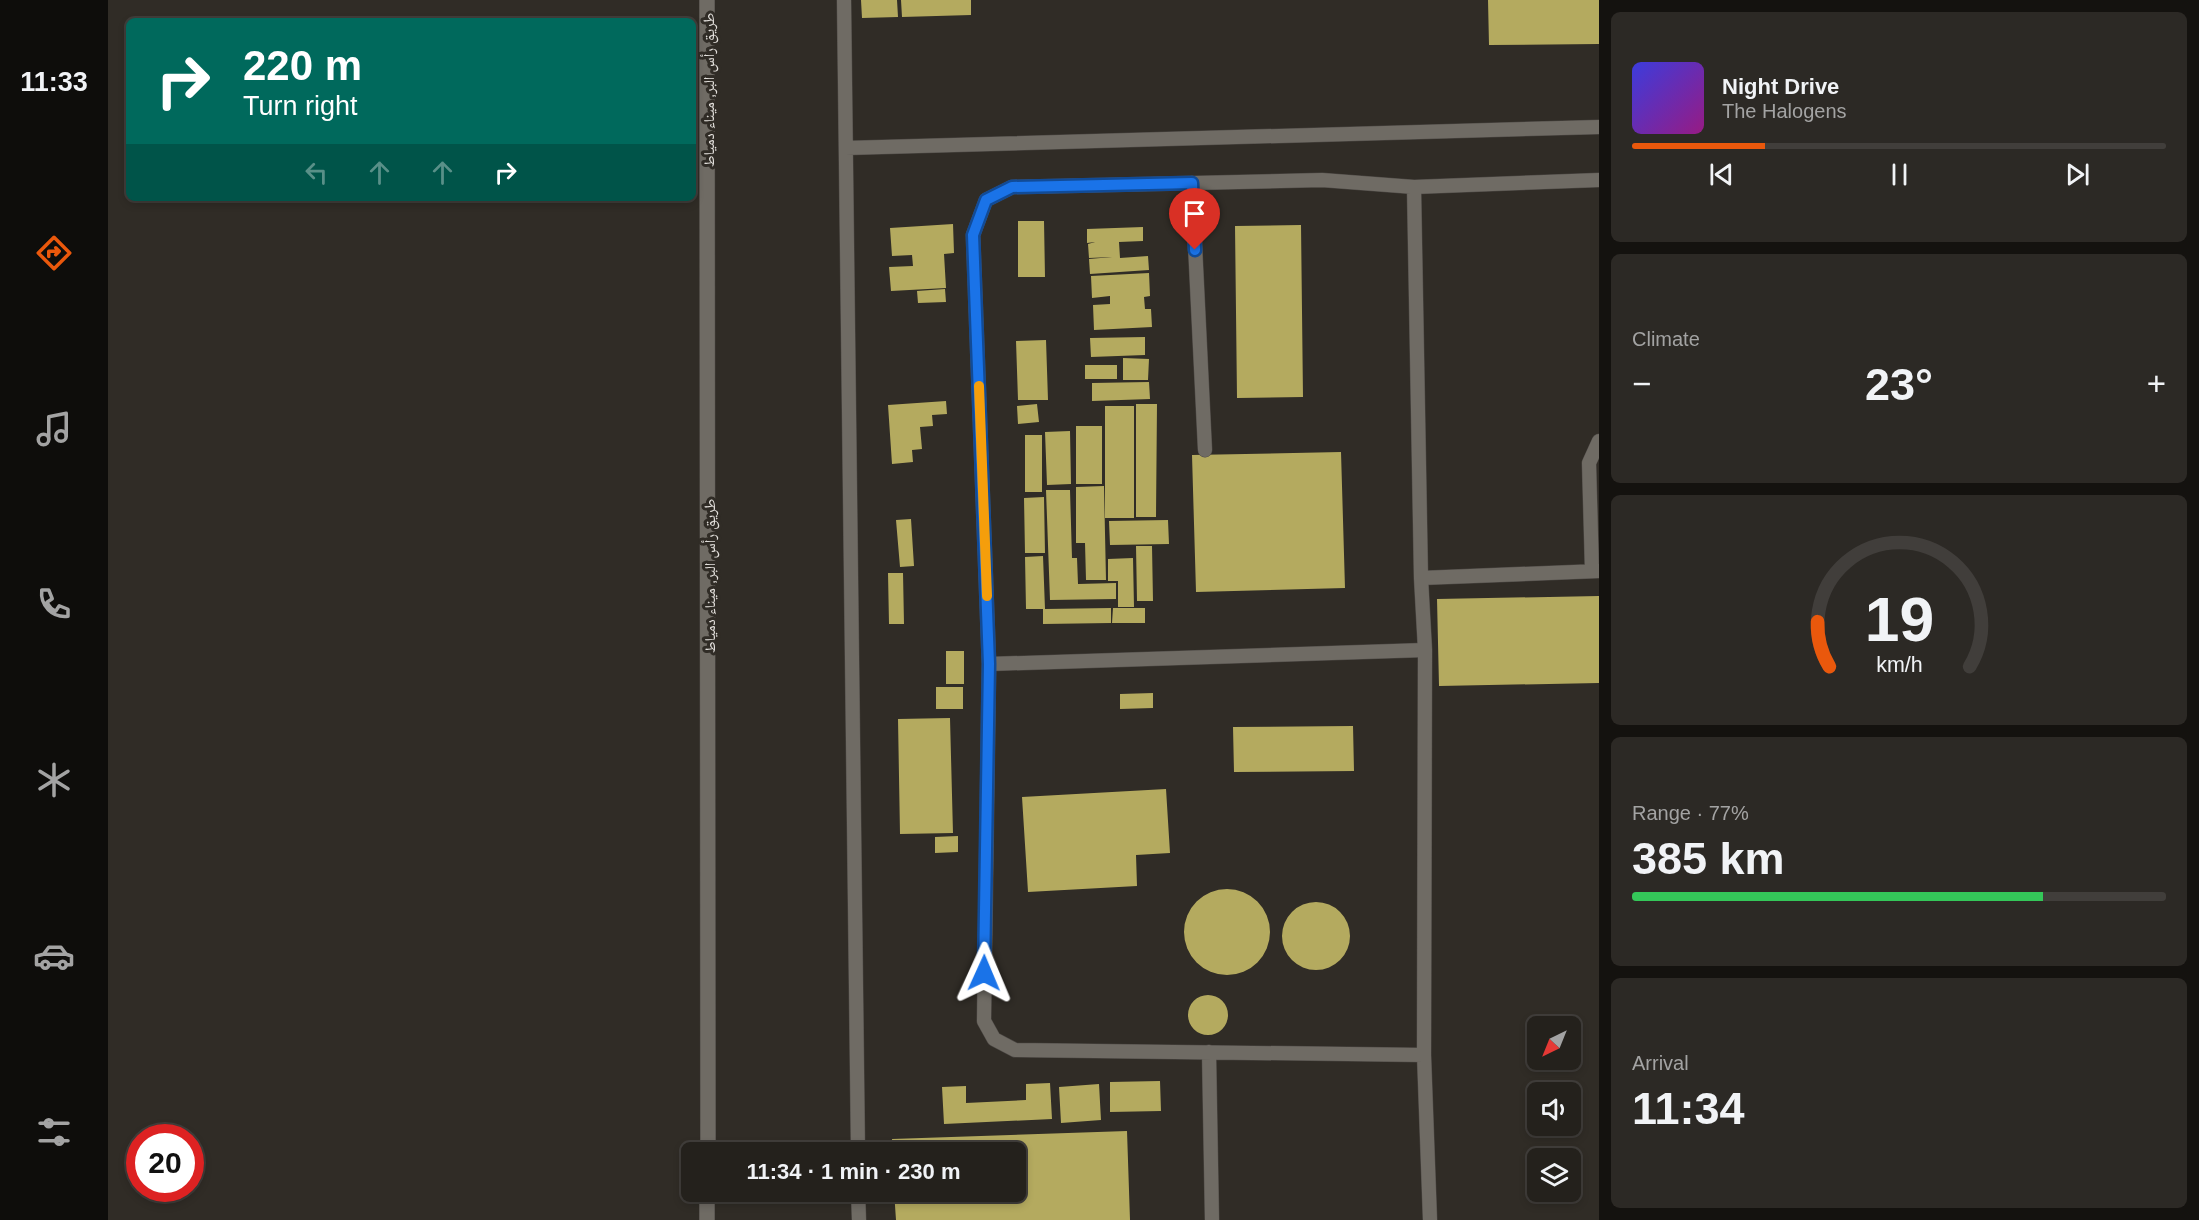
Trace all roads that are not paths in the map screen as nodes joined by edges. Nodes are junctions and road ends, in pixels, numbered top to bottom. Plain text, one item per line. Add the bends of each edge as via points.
1 (707, 0) edge
2 (844, 0) edge
3 (1599, 127) edge
4 (846, 148) junction
5 (1599, 180) edge
6 (1192, 183) junction
7 (1414, 187) junction
8 (1599, 441) edge
9 (1205, 450) dead end
10 (1595, 571) edge
11 (1420, 578) junction
12 (1425, 650) junction
13 (989, 664) junction
14 (1209, 1053) junction
15 (1424, 1055) junction
16 (708, 1142) edge
17 (858, 1142) edge
18 (707, 1202) edge
19 (858, 1202) edge
20 (707, 1220) edge
21 (859, 1220) edge
22 (1212, 1220) edge
23 (1430, 1220) edge

1 - 16 street, طريق رأس البر, ميناء دمياط
2 - 4 lane
3 - 4 lane
4 - 17 lane
5 - 7 lane
6 - 7 lane via 1322,180
6 - 9 lane
6 - 13 lane via 1012,187 986,200 973,235
7 - 11 lane
8 - 10 lane via 1589,463
10 - 11 lane
11 - 12 lane
12 - 13 lane
12 - 15 lane
13 - 14 lane via 984,1021 994,1039 1015,1050
14 - 15 lane
14 - 22 lane
15 - 23 lane
18 - 20 street
19 - 21 lane

